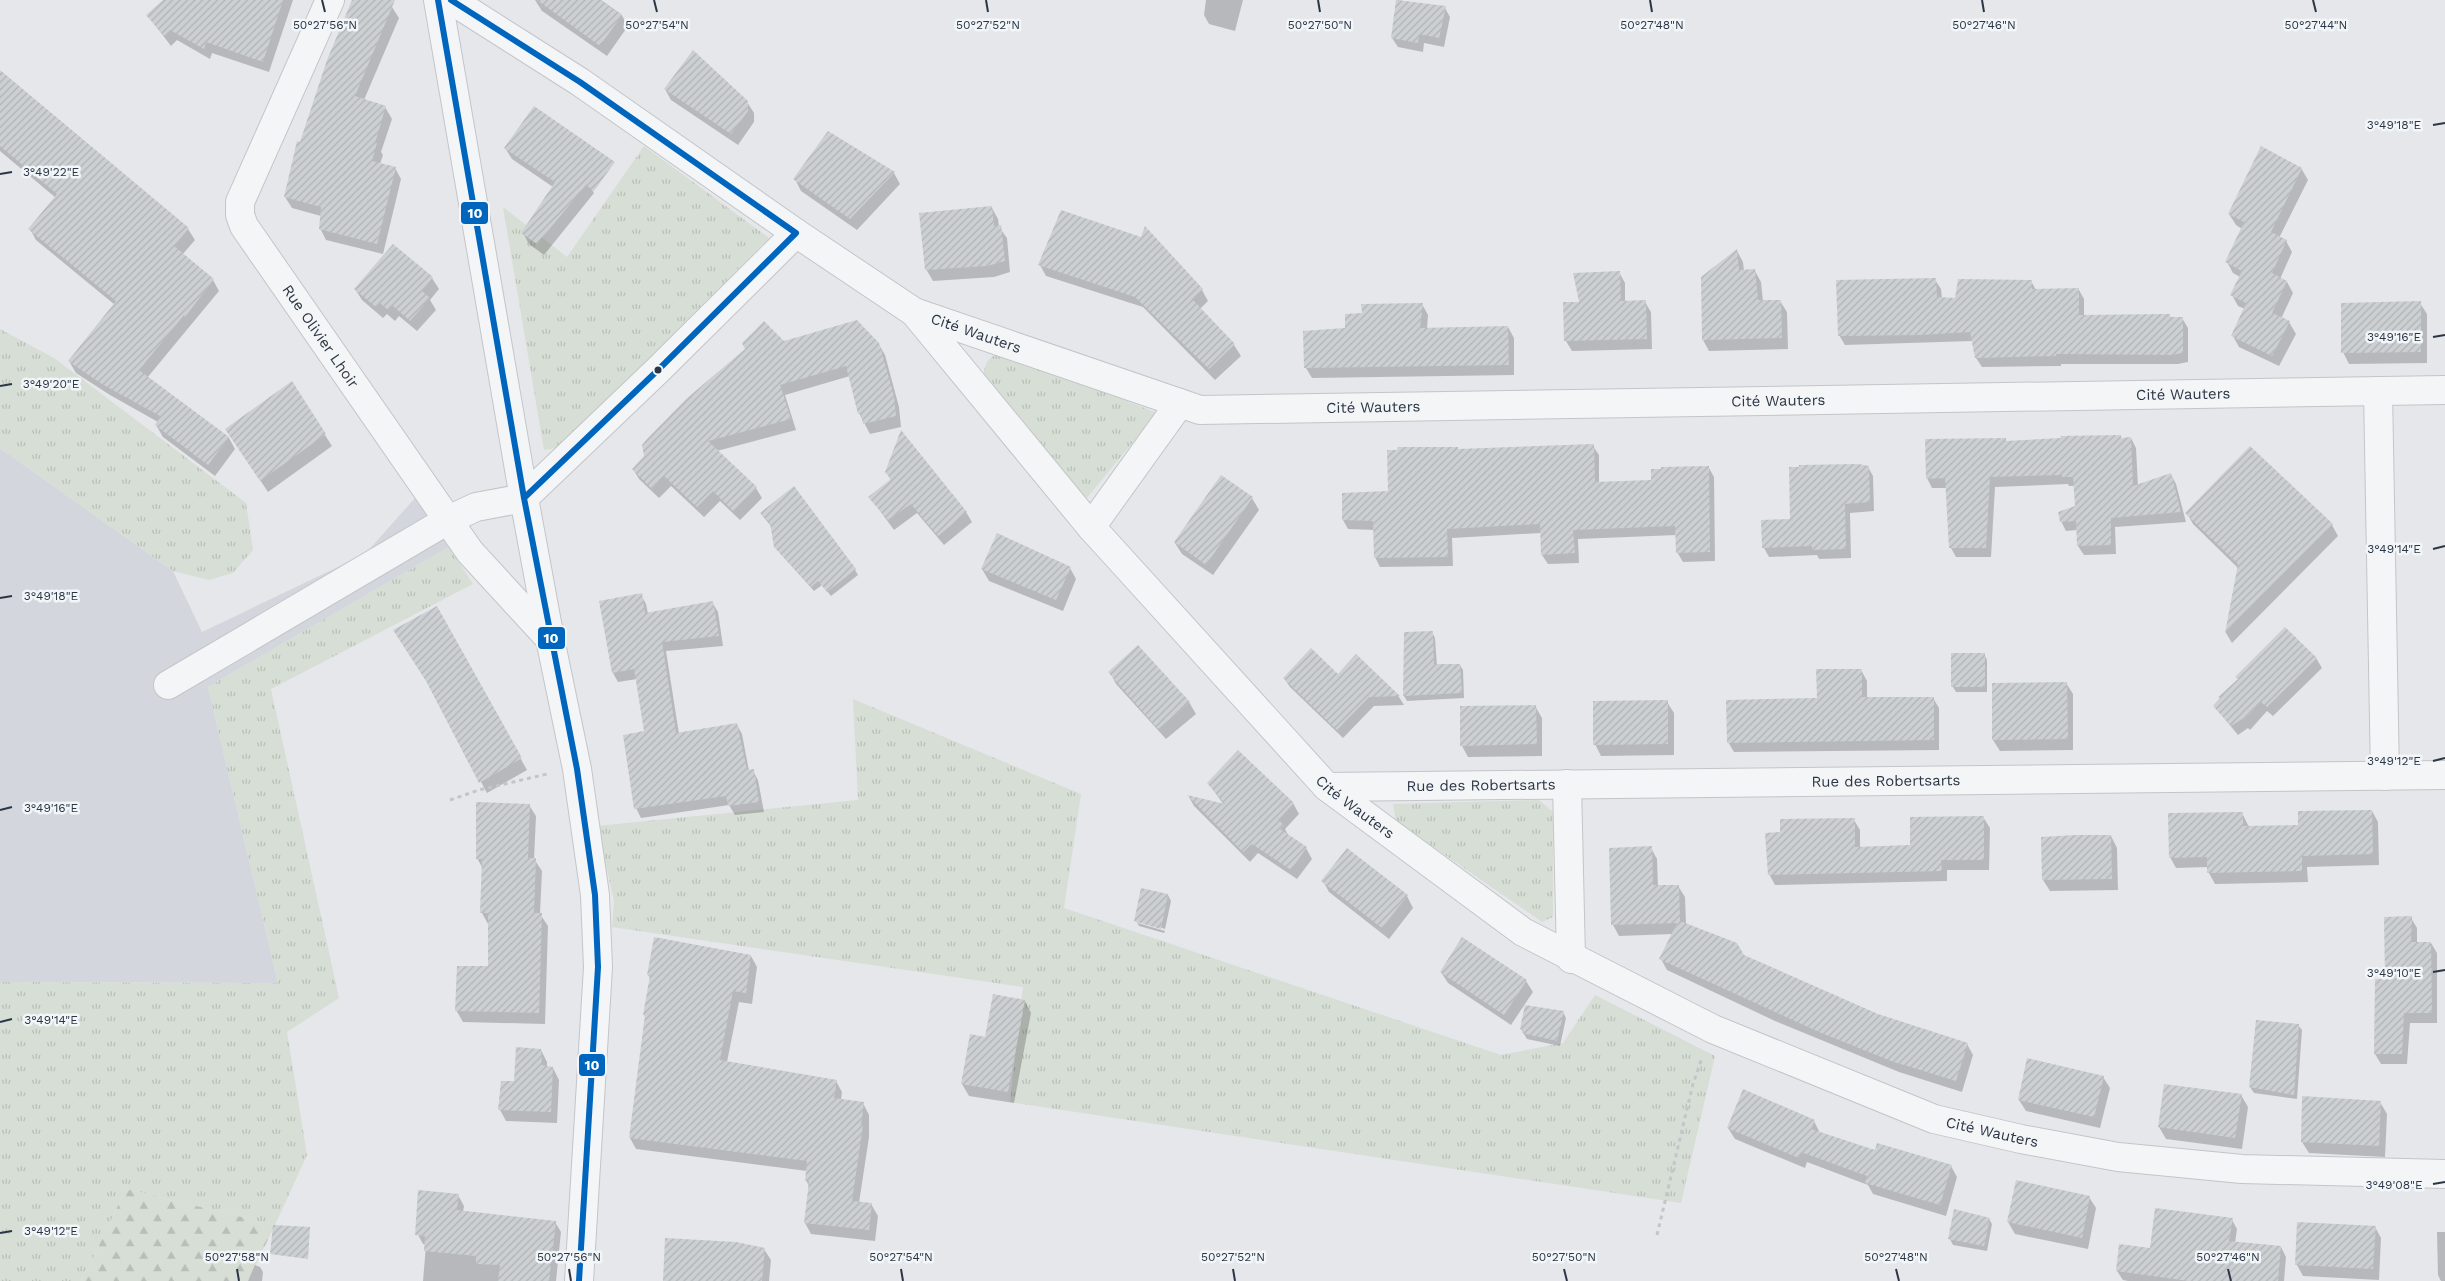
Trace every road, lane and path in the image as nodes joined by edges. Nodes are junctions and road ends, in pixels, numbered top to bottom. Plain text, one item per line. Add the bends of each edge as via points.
1 (330, 0) edge
2 (438, 0) edge
3 (451, 0) edge
4 (796, 233) junction
5 (914, 312) junction
6 (2445, 390) edge
7 (2378, 391) junction
8 (1180, 403) junction
9 (524, 498) junction
10 (448, 520) junction
11 (1091, 527) junction
12 (550, 639) junction
13 (168, 685) dead end
14 (2445, 775) edge
15 (2385, 776) junction
16 (533, 777) dead end
17 (1568, 784) junction
18 (1327, 787) junction
19 (450, 800) dead end
20 (1571, 958) junction
21 (1713, 1028) junction
22 (2445, 1174) edge
23 (1658, 1234) dead end
24 (579, 1281) edge

1 - 10 street, Rue Olivier Lhoir via 240,202 240,215 244,226
2 - 9 street
3 - 4 street, Cité Wauters via 580,82
4 - 5 street, Cité Wauters
4 - 9 street
5 - 8 street, Cité Wauters
5 - 11 street, Cité Wauters
6 - 7 street, Cité Wauters
7 - 8 street, Cité Wauters via 1200,410
7 - 15 street
8 - 11 street
9 - 10 street via 476,507
9 - 12 street
10 - 12 street, Rue Olivier Lhoir via 470,552
10 - 13 street
11 - 18 street, Cité Wauters
12 - 24 street via 577,769 595,896 598,967
14 - 15 street, Rue des Robertsarts
15 - 17 street, Rue des Robertsarts
16 - 19 path
17 - 18 street, Rue des Robertsarts
17 - 20 street
18 - 20 street, Cité Wauters via 1523,932
20 - 21 street, Cité Wauters
21 - 22 street, Cité Wauters via 1934,1119 2021,1140 2118,1156 2242,1169
21 - 23 path via 1693,1084

